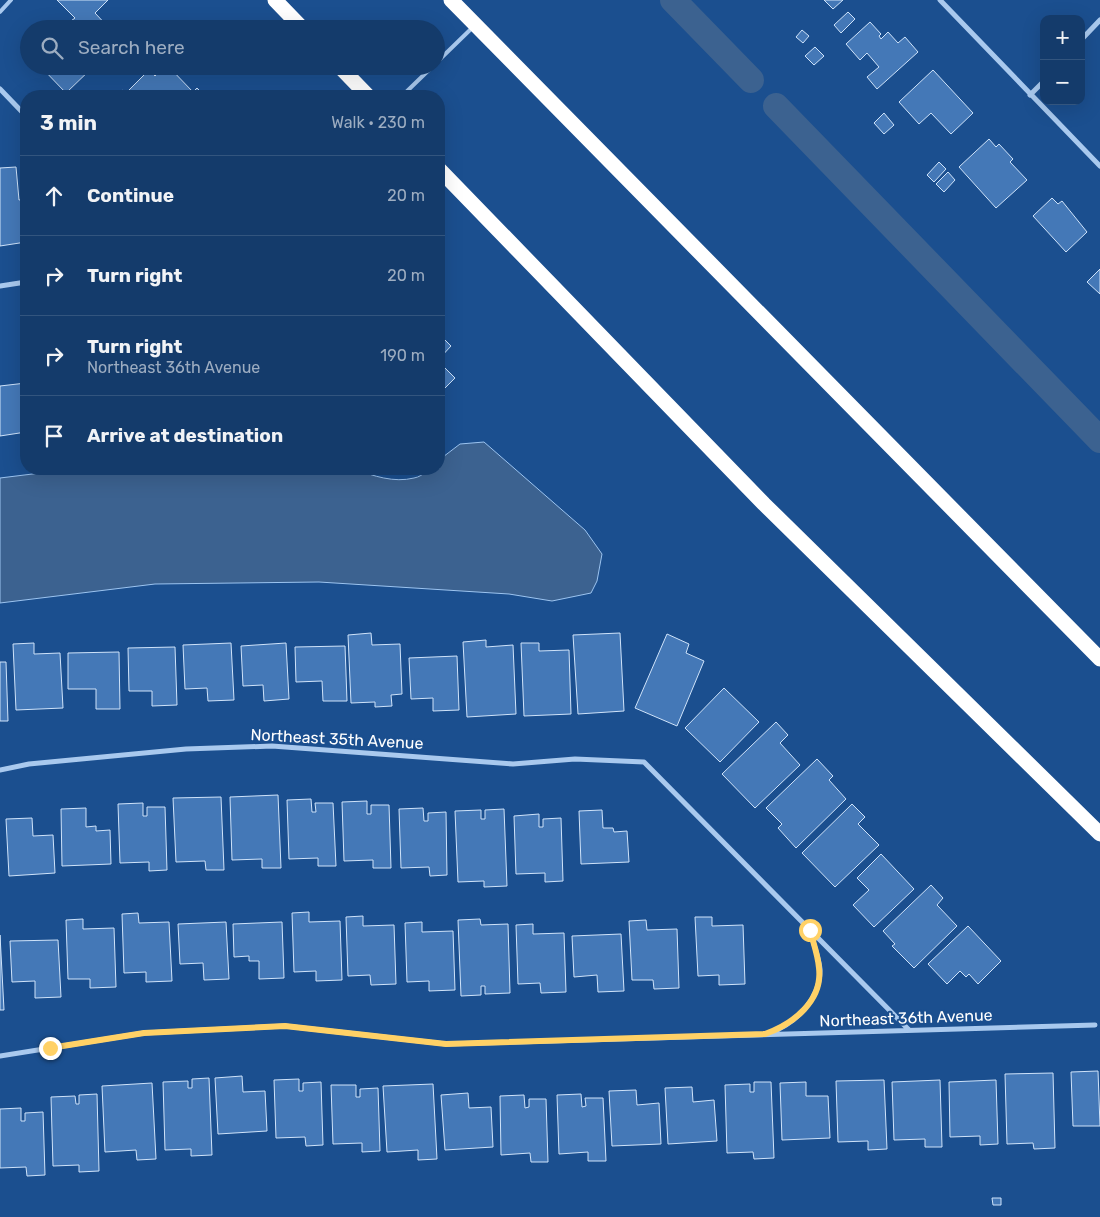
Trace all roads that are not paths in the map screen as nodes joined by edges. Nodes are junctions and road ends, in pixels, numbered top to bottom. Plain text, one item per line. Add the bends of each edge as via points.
1 (11, 0) edge
2 (275, 0) edge
3 (450, 0) edge
4 (940, 0) edge
5 (0, 12) edge
6 (294, 20) edge
7 (1100, 20) edge
8 (475, 25) junction
9 (1085, 36) edge
10 (445, 54) edge
11 (348, 75) edge
12 (424, 75) edge
13 (1040, 84) edge
14 (0, 89) edge
15 (362, 90) edge
16 (408, 90) edge
17 (1030, 95) junction
18 (20, 110) edge
19 (1100, 166) edge
20 (445, 175) edge
21 (20, 283) edge
22 (0, 286) edge
23 (1100, 659) edge
24 (0, 770) edge
25 (1100, 834) edge
26 (810, 930) junction
27 (1095, 1025) dead end
28 (909, 1030) junction
29 (765, 1034) junction
30 (0, 1056) edge

1 - 5 lane
2 - 6 highway
3 - 8 highway
4 - 17 street
7 - 9 street
8 - 10 lane
8 - 23 highway
11 - 15 highway
12 - 16 lane
13 - 17 street
14 - 18 street
17 - 19 street
20 - 25 highway via 764,504
21 - 22 street
24 - 26 street, Northeast 35th Avenue via 29,764 186,749 272,746 513,764 575,759 644,762
26 - 28 street
26 - 29 street via 820,968 817,993 785,1027
27 - 28 street, Northeast 36th Avenue
28 - 29 street, Northeast 36th Avenue
29 - 30 street, Northeast 36th Avenue via 446,1044 285,1026 144,1033

